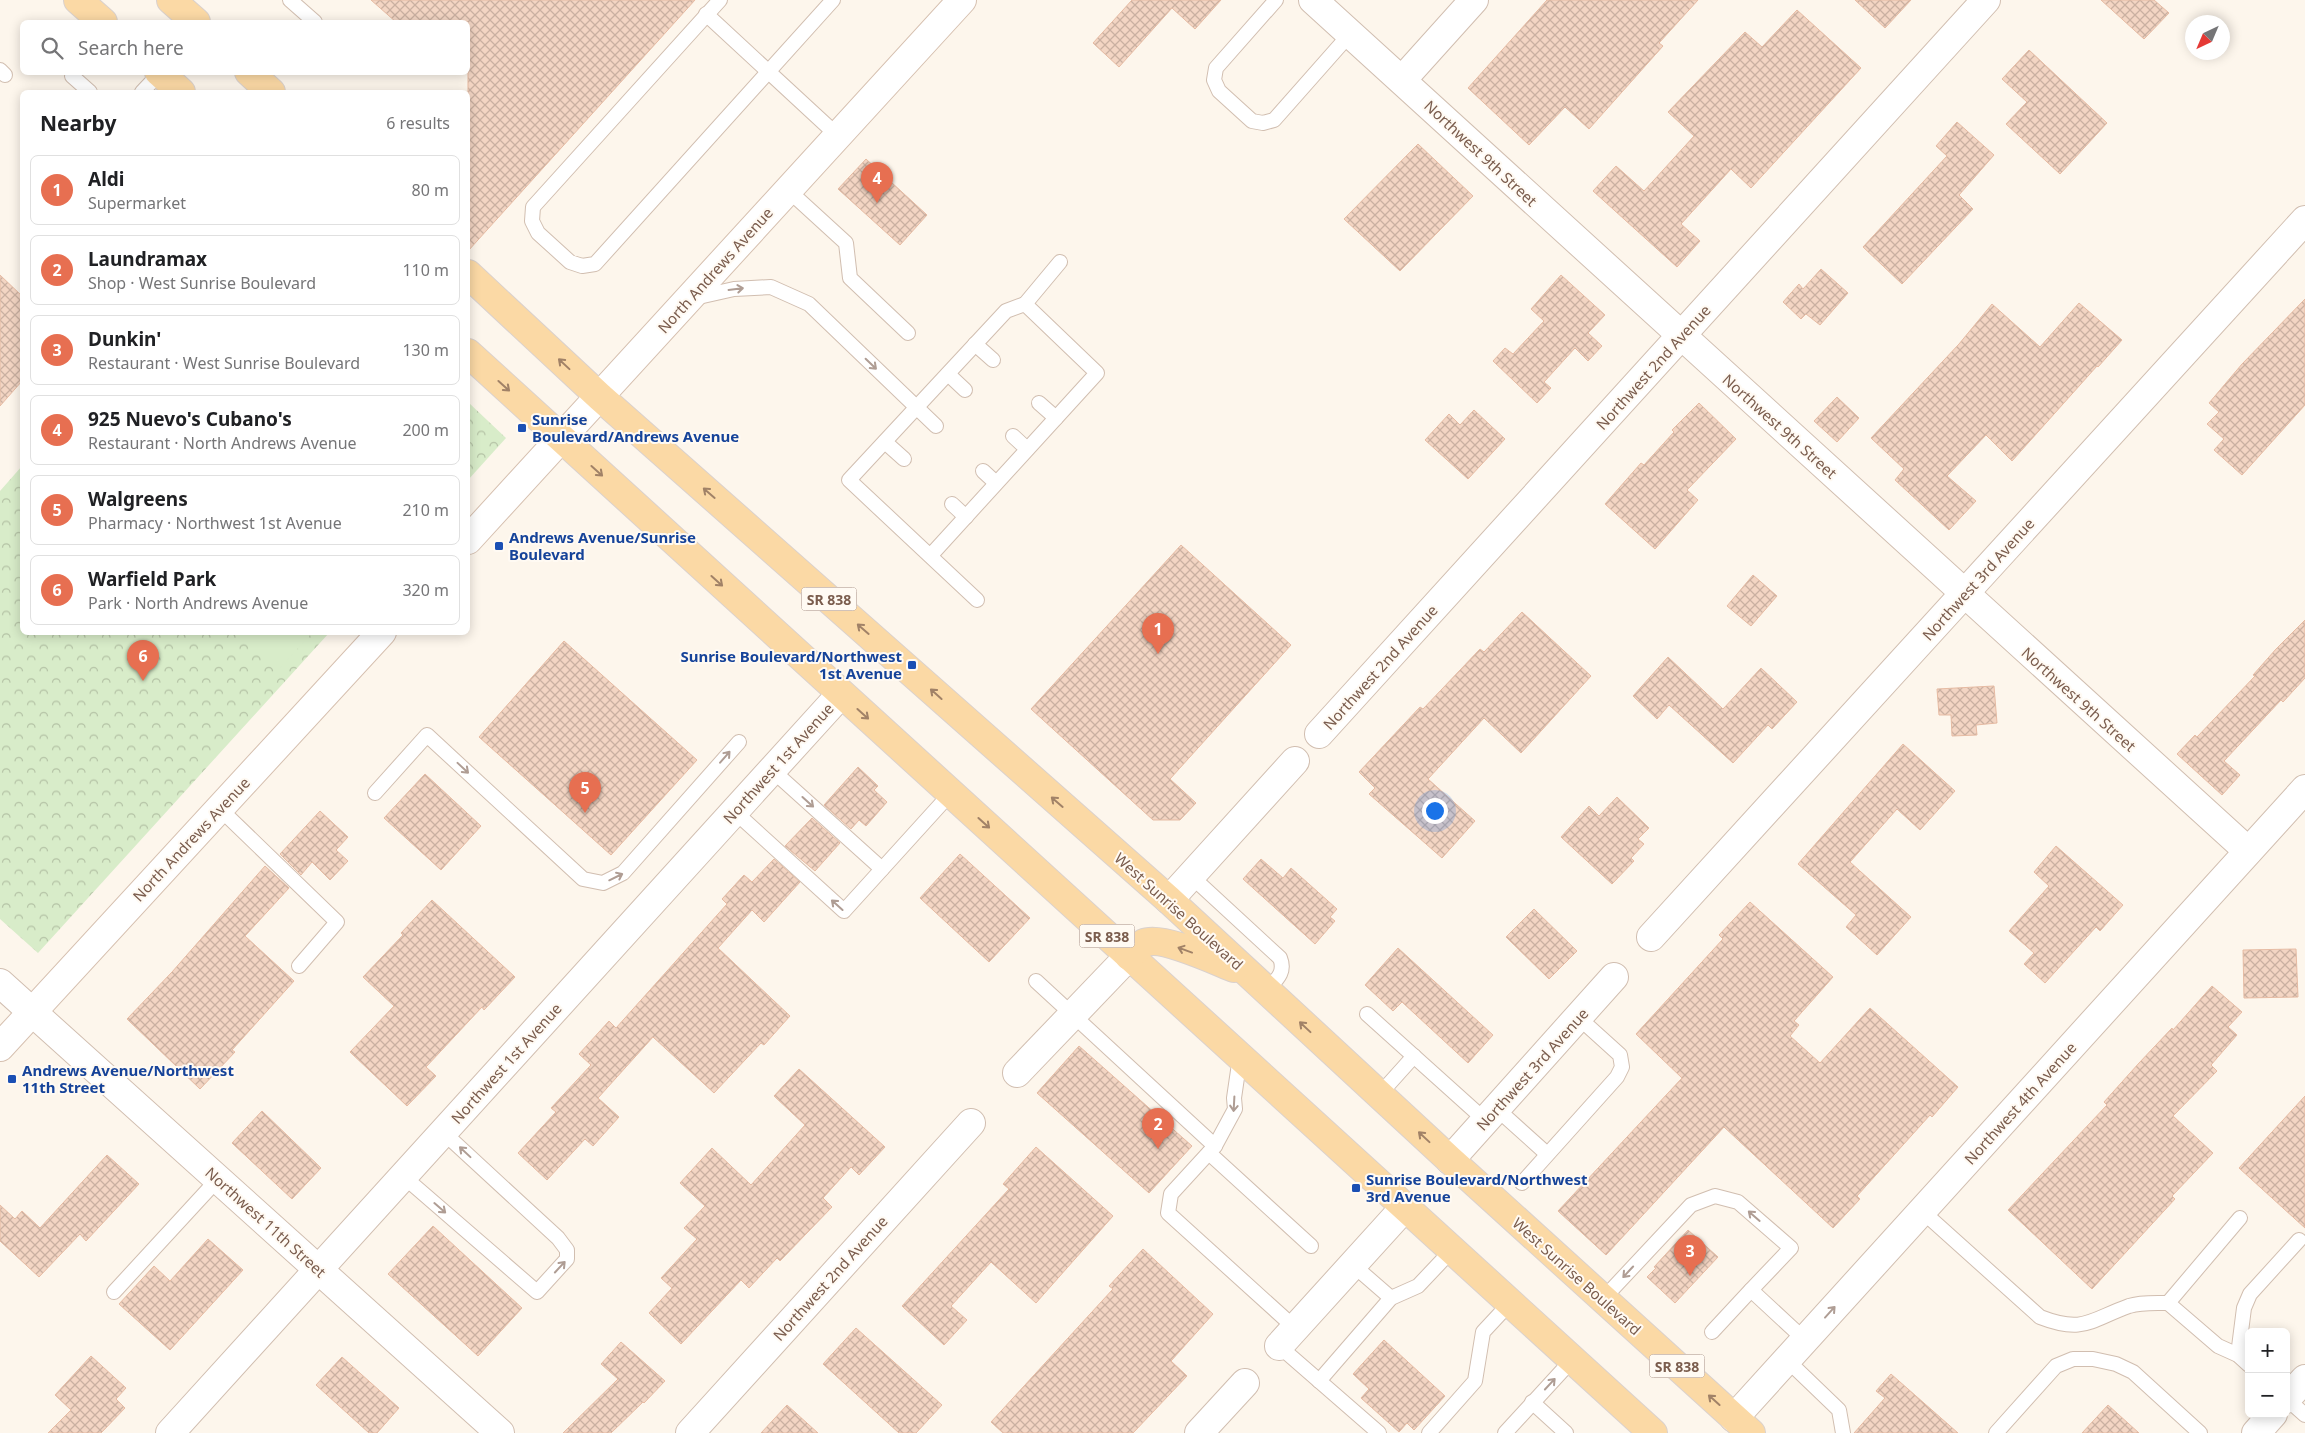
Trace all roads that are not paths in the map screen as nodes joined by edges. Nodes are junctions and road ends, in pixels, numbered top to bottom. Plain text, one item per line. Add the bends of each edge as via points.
1 (78, 0) edge
2 (290, 0) edge
3 (720, 0) edge
4 (833, 0) edge
5 (962, 0) edge
6 (1276, 0) edge
7 (1313, 0) edge
8 (1474, 0) edge
9 (1986, 0) edge
10 (706, 14) junction
11 (101, 20) edge
12 (313, 20) edge
13 (1350, 34) junction
14 (768, 72) junction
15 (73, 75) edge
16 (252, 75) edge
17 (153, 79) edge
18 (1402, 80) junction
19 (88, 90) edge
20 (177, 90) edge
21 (269, 90) edge
22 (838, 136) junction
23 (788, 190) junction
24 (2305, 220) edge
25 (1060, 262) dead end
26 (470, 276) edge
27 (689, 300) junction
28 (1025, 304) junction
29 (908, 333) dead end
30 (1681, 336) junction
31 (975, 344) junction
32 (470, 355) edge
33 (993, 360) dead end
34 (948, 374) junction
35 (965, 390) dead end
36 (600, 397) junction
37 (1039, 403) dead end
38 (916, 408) junction
39 (1056, 418) junction
40 (936, 426) dead end
41 (1013, 436) dead end
42 (561, 438) junction
43 (885, 442) junction
44 (1027, 449) junction
45 (904, 459) dead end
46 (983, 471) dead end
47 (996, 484) junction
48 (952, 504) dead end
49 (966, 517) junction
50 (470, 538) edge
51 (931, 555) junction
52 (1964, 594) junction
53 (977, 600) dead end
54 (379, 635) edge
55 (841, 694) junction
56 (1318, 734) dead end
57 (739, 742) dead end
58 (1295, 761) dead end
59 (772, 770) junction
60 (2305, 789) edge
61 (375, 793) dead end
62 (950, 793) junction
63 (219, 808) junction
64 (734, 812) junction
65 (2248, 851) junction
66 (882, 869) junction
67 (1191, 876) junction
68 (1169, 900) junction
69 (1651, 937) dead end
70 (1129, 956) junction
71 (299, 966) dead end
72 (1247, 973) junction
73 (1614, 977) dead end
74 (1036, 981) dead end
75 (0, 983) edge
76 (1266, 991) junction
77 (32, 1012) junction
78 (1366, 1014) dead end
79 (1074, 1016) junction
80 (1578, 1017) junction
81 (0, 1047) edge
82 (1414, 1056) junction
83 (1240, 1057) junction
84 (1017, 1073) dead end
85 (1379, 1095) junction
86 (1491, 1115) junction
87 (970, 1123) dead end
88 (444, 1132) junction
89 (1212, 1149) junction
90 (1547, 1154) junction
91 (1450, 1160) junction
92 (403, 1176) junction
93 (218, 1179) junction
94 (1522, 1183) dead end
95 (1405, 1207) junction
96 (1922, 1211) junction
97 (2240, 1218) dead end
98 (2299, 1240) dead end
99 (1311, 1246) dead end
100 (1452, 1250) junction
101 (1353, 1265) junction
102 (318, 1270) junction
103 (1750, 1290) junction
104 (114, 1292) dead end
105 (1391, 1298) junction
106 (1603, 1299) junction
107 (1510, 1303) junction
108 (2168, 1303) junction
109 (1712, 1332) dead end
110 (1287, 1337) junction
111 (1805, 1340) junction
112 (2238, 1355) junction
113 (1572, 1360) junction
114 (1787, 1360) junction
115 (2245, 1361) edge
116 (2305, 1379) edge
117 (1319, 1380) junction
118 (1245, 1383) dead end
119 (2290, 1401) edge
120 (1532, 1402) junction
121 (2273, 1418) edge
122 (1742, 1426) edge
123 (170, 1433) edge
124 (500, 1433) edge
125 (690, 1433) edge
126 (1199, 1433) edge
127 (1379, 1433) edge
128 (1429, 1433) edge
129 (1505, 1433) edge
130 (1566, 1433) edge
131 (1653, 1433) edge
132 (1844, 1433) edge
133 (1996, 1433) edge
134 (2200, 1433) edge
135 (2256, 1433) edge

1 - 11 main road
2 - 12 lane
3 - 10 lane
4 - 14 lane
5 - 22 street, North Andrews Avenue
6 - 13 lane via 1216,68 1214,80 1219,91 1252,121 1274,120
7 - 13 street, Northwest 9th Street
8 - 18 street
9 - 30 street, Northwest 2nd Avenue
10 - 14 lane
10 - 14 lane via 533,207 532,221 538,233 570,262 582,266 595,264
13 - 18 street, Northwest 9th Street
14 - 22 lane
15 - 19 lane
16 - 21 main road
17 - 20 main road
18 - 30 street, Northwest 9th Street
22 - 23 street, North Andrews Avenue
23 - 27 street, North Andrews Avenue
23 - 29 lane via 846,243 850,278
24 - 52 street, Northwest 3rd Avenue
25 - 28 lane
36 -> 26 main road, SR 838
27 - 36 street, North Andrews Avenue
27 -> 38 lane via 734,289 771,287 809,304
28 - 31 lane via 1006,311
28 - 39 lane via 1097,373
30 - 52 street, Northwest 9th Street
30 - 56 street, Northwest 2nd Avenue
31 - 33 lane
31 - 34 lane
32 -> 42 main road, SR 838
34 - 35 lane
34 - 38 lane
36 - 42 street, North Andrews Avenue
68 -> 36 main road, West Sunrise Boulevard / SR 838
37 - 39 lane
38 - 40 lane
38 - 43 lane
39 - 44 lane
41 - 44 lane
42 - 50 street, North Andrews Avenue
42 -> 55 main road, SR 838
43 - 45 lane
43 - 51 lane via 849,480
44 - 47 lane
46 - 47 lane
47 - 49 lane
48 - 49 lane
49 - 51 lane
51 - 53 lane
52 - 65 street, Northwest 9th Street
52 - 69 street, Northwest 3rd Avenue
54 - 63 street, North Andrews Avenue
55 - 59 street, Northwest 1st Avenue
55 -> 62 main road, SR 838
61 -> 57 lane via 427,735 583,878 603,883 623,873
58 - 67 street
59 - 64 street, Northwest 1st Avenue
59 -> 66 lane
60 - 65 street, Northwest 4th Avenue
62 - 66 lane
62 -> 70 main road, SR 838
63 - 71 lane via 336,922
63 - 77 street, North Andrews Avenue
66 -> 64 lane via 844,911
64 - 88 street, Northwest 1st Avenue
65 - 96 street, Northwest 4th Avenue
67 - 68 street
67 - 76 lane via 1280,958 1283,967 1280,976
68 - 72 main road, West Sunrise Boulevard / SR 838
72 -> 70 main road via 1155,941 1144,943
70 - 79 street
70 - 83 main road, SR 838
72 - 76 main road, West Sunrise Boulevard / SR 838
73 - 80 street, Northwest 3rd Avenue
74 - 79 lane
75 - 77 street, Northwest 11th Street
85 -> 76 main road, West Sunrise Boulevard / SR 838
77 - 81 street, North Andrews Avenue
77 - 93 street, Northwest 11th Street
78 - 82 lane
79 - 84 street
79 - 89 lane
80 - 86 street, Northwest 3rd Avenue
80 - 90 lane via 1620,1055 1622,1066 1617,1077
82 - 85 lane
82 - 86 lane
83 -> 89 lane via 1235,1109
83 - 95 main road, SR 838
91 -> 85 main road, West Sunrise Boulevard / SR 838
86 - 90 lane
86 - 91 street, Northwest 3rd Avenue
87 - 125 street, Northwest 2nd Avenue
88 - 92 street, Northwest 1st Avenue
92 -> 88 lane via 537,1292 567,1260 567,1250 558,1238
89 - 99 lane
89 - 110 lane via 1171,1194 1168,1213
90 - 94 lane
91 - 106 main road, West Sunrise Boulevard / SR 838
92 - 102 street, Northwest 1st Avenue
93 - 102 street, Northwest 11th Street
93 - 104 lane
95 - 100 main road, SR 838
95 - 101 street
96 - 108 lane via 2040,1317 2056,1323 2090,1324 2131,1305
111 -> 96 street, Northwest 4th Avenue
97 - 108 lane
98 - 112 lane via 2250,1294 2244,1308
100 - 105 lane via 1418,1286
100 - 107 main road, SR 838
101 - 105 lane
101 - 110 street
102 - 123 street, Northwest 1st Avenue
102 - 124 street, Northwest 11th Street
103 -> 106 lane via 1791,1248 1738,1202 1715,1196 1690,1205
103 - 109 lane
103 - 111 lane
105 - 117 lane
122 -> 106 main road, West Sunrise Boulevard / SR 838
107 - 113 main road, SR 838
107 - 128 lane via 1483,1332 1475,1381
108 - 112 lane via 2218,1346
110 - 117 lane
111 - 114 street, Northwest 4th Avenue
112 - 115 lane
120 -> 113 lane
113 - 131 main road, SR 838
114 - 122 street, Northwest 4th Avenue
114 - 132 lane via 1839,1410
116 - 119 street
117 - 127 lane
118 - 126 street
120 - 129 lane
120 - 130 lane
121 - 135 street
133 - 134 lane via 2056,1366 2074,1359 2116,1364 2133,1372

